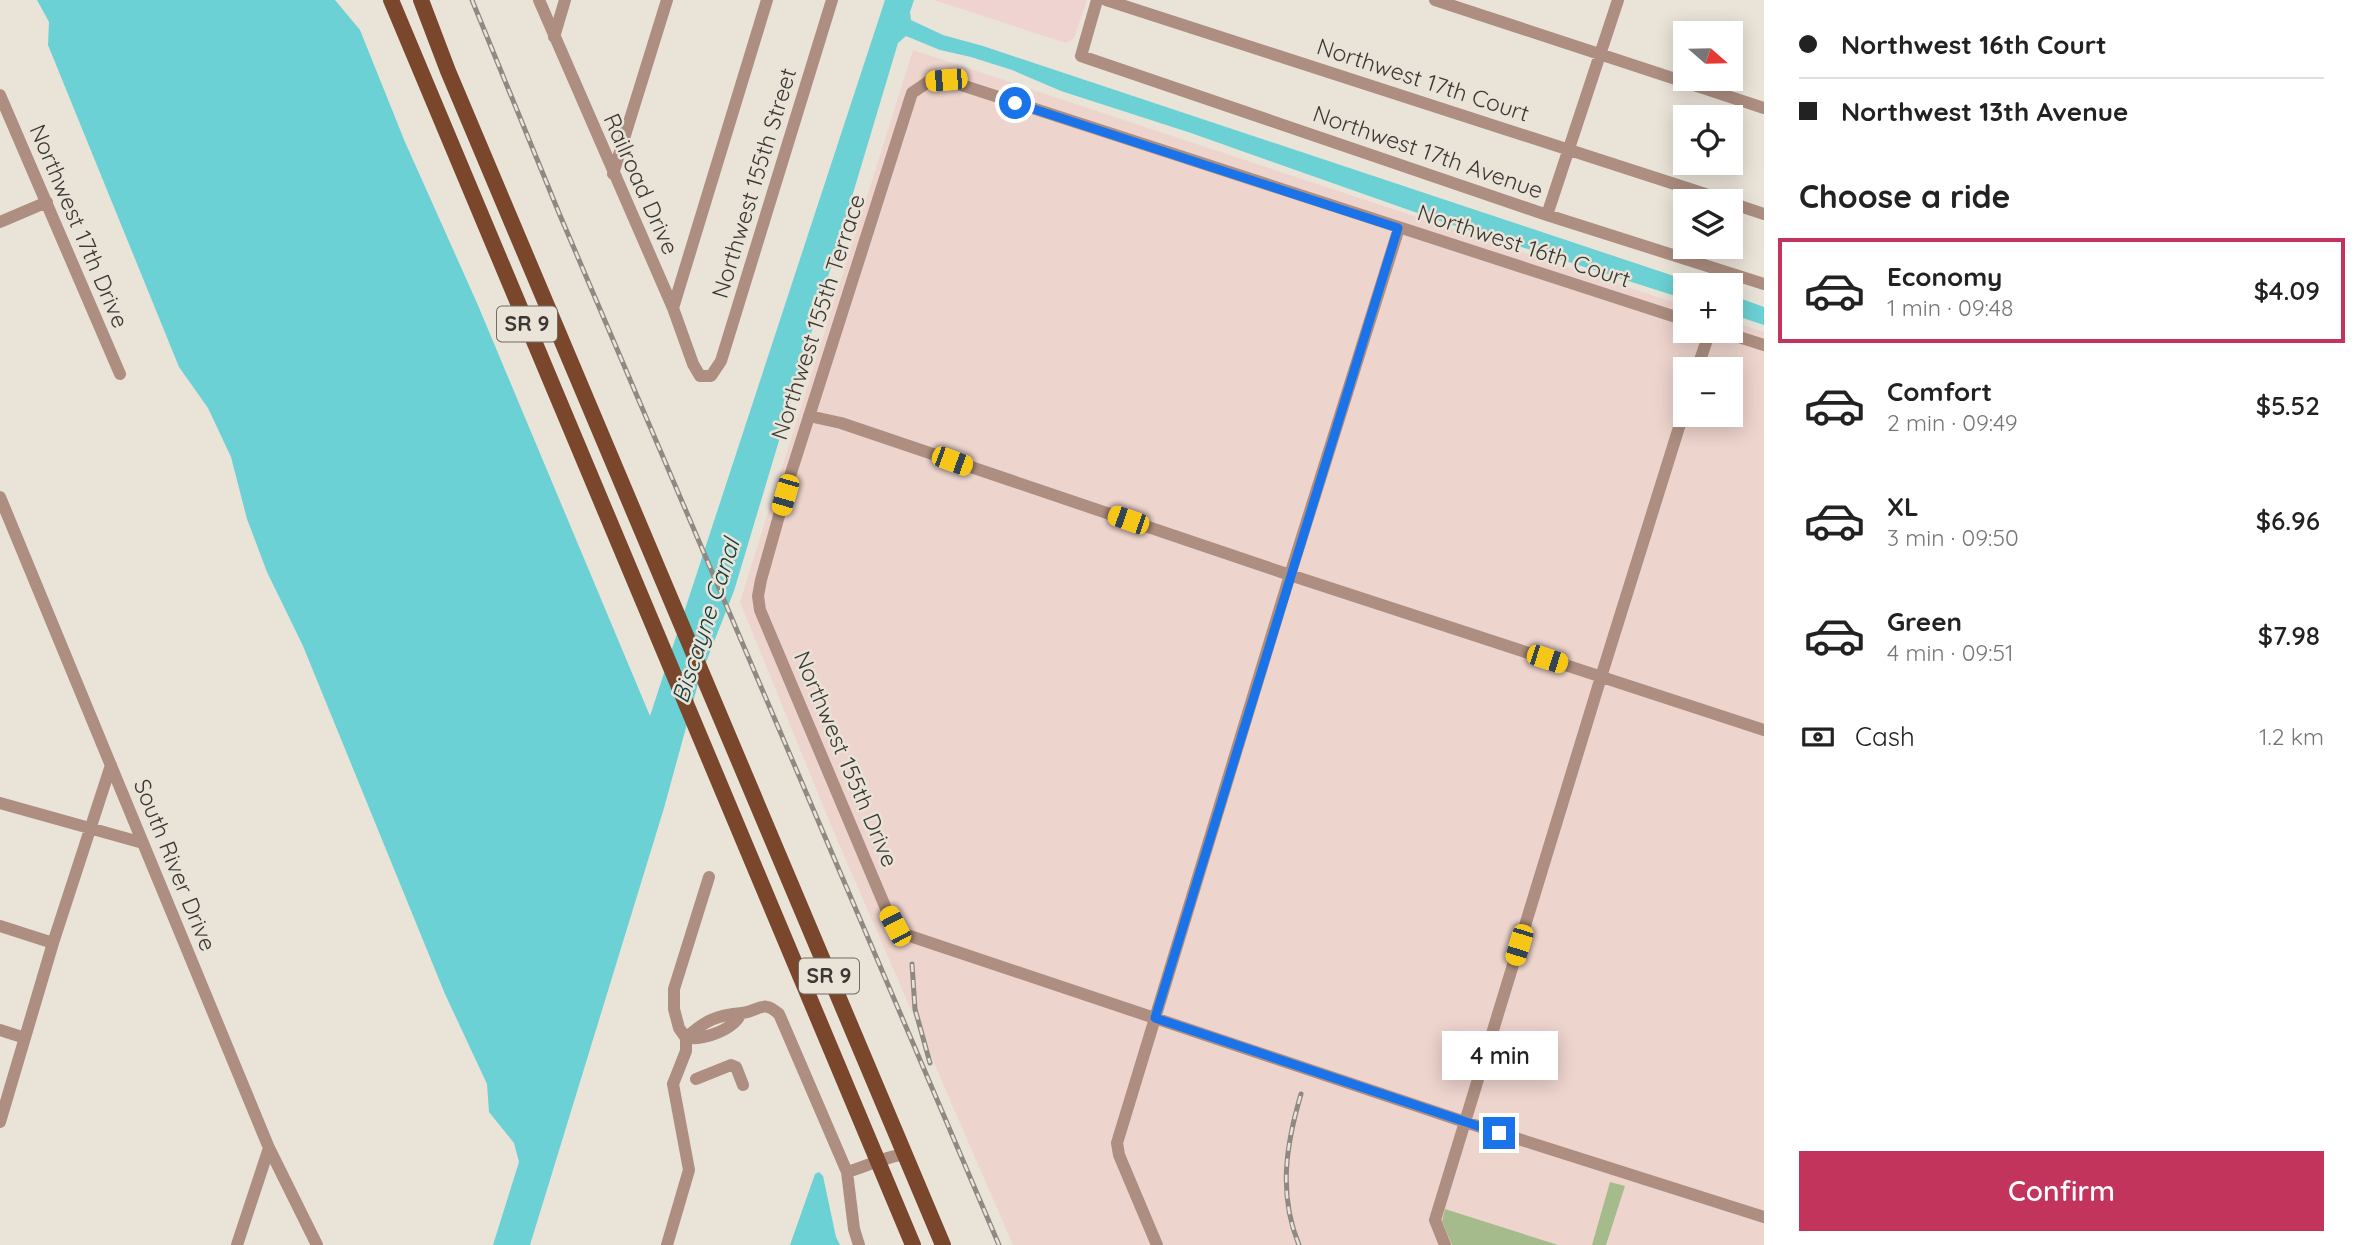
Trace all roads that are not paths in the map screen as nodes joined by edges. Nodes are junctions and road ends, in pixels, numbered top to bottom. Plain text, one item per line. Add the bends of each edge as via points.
1 (391, 0) edge
2 (421, 0) edge
3 (539, 0) edge
4 (565, 0) edge
5 (667, 0) edge
6 (767, 0) edge
7 (832, 0) edge
8 (1097, 0) edge
9 (1106, 0) edge
10 (1435, 0) edge
11 (1618, 0) edge
12 (554, 37) junction
13 (1600, 53) junction
14 (912, 93) joint
15 (0, 95) edge
16 (1764, 108) edge
17 (1569, 149) junction
18 (613, 174) junction
19 (1690, 189) edge
20 (47, 202) junction
21 (1743, 207) edge
22 (1764, 214) edge
23 (1547, 215) junction
24 (0, 222) edge
25 (1398, 228) junction
26 (1764, 284) edge
27 (673, 308) junction
28 (1673, 316) edge
29 (1743, 338) edge
30 (1764, 345) edge
31 (120, 374) dead end
32 (711, 376) joint
33 (809, 416) junction
34 (1679, 427) edge
35 (0, 497) edge
36 (1290, 575) junction
37 (758, 596) joint
38 (1601, 677) junction
39 (1764, 730) edge
40 (111, 765) junction
41 (0, 803) edge
42 (89, 828) junction
43 (143, 843) junction
44 (709, 877) dead end
45 (0, 926) edge
46 (53, 943) junction
47 (1155, 1018) junction
48 (0, 1030) edge
49 (25, 1038) junction
50 (686, 1038) junction
51 (696, 1079) dead end
52 (743, 1085) dead end
53 (0, 1122) edge
54 (1465, 1122) junction
55 (269, 1148) junction
56 (905, 1155) junction
57 (879, 1163) junction
58 (847, 1172) junction
59 (1764, 1217) edge
60 (237, 1245) edge
61 (317, 1245) edge
62 (667, 1245) edge
63 (859, 1245) edge
64 (913, 1245) edge
65 (943, 1245) edge
66 (1157, 1245) edge
67 (1446, 1245) edge

1 - 57 main road, SR 9
2 - 56 main road, SR 9
3 - 12 street, Railroad Drive
4 - 12 street
5 - 18 street
6 - 27 street
7 - 32 street, Northwest 155th Street via 721,361
8 - 23 street, Northwest 17th Avenue via 1081,57
9 - 17 street, Northwest 17th Court
10 - 13 street
11 - 13 street
12 - 18 street, Railroad Drive
13 - 16 street
13 - 17 street
14 - 25 street, Northwest 16th Court via 928,82 946,80
14 - 33 street, Northwest 155th Terrace
15 - 20 street, Northwest 17th Drive
17 - 19 street, Northwest 17th Court
17 - 23 street
18 - 27 street, Railroad Drive
20 - 24 street
20 - 31 street, Northwest 17th Drive
21 - 22 street, Northwest 17th Court
23 - 26 street, Northwest 17th Avenue
25 - 28 street, Northwest 16th Court
25 - 36 street
27 - 32 street, Railroad Drive via 694,364 701,376
29 - 30 street
33 - 36 street via 852,426
33 - 37 street, Northwest 155th Terrace
34 - 38 street
35 - 40 street, South River Drive
36 - 38 street
36 - 47 street
37 - 47 street, Northwest 155th Drive via 760,610 895,926 904,934
38 - 39 street
38 - 54 street
40 - 42 street
40 - 43 street, South River Drive
41 - 42 street
42 - 43 street
42 - 46 street
43 - 55 street, South River Drive
44 - 50 street via 674,989 674,1009
45 - 46 street
46 - 49 street
47 - 54 street
47 - 66 street via 1117,1143
48 - 49 street
49 - 53 street
50 - 58 street via 697,1039 725,1028 738,1021 741,1013 763,1006 779,1014
50 - 62 street via 686,1051 673,1084 689,1170
51 - 52 street via 731,1065
54 - 59 street
54 - 67 street via 1435,1220
55 - 60 street
55 - 61 street, South River Drive
56 - 57 street via 895,1154
56 - 65 main road, SR 9
57 - 58 street
57 - 64 main road, SR 9
58 - 63 street

